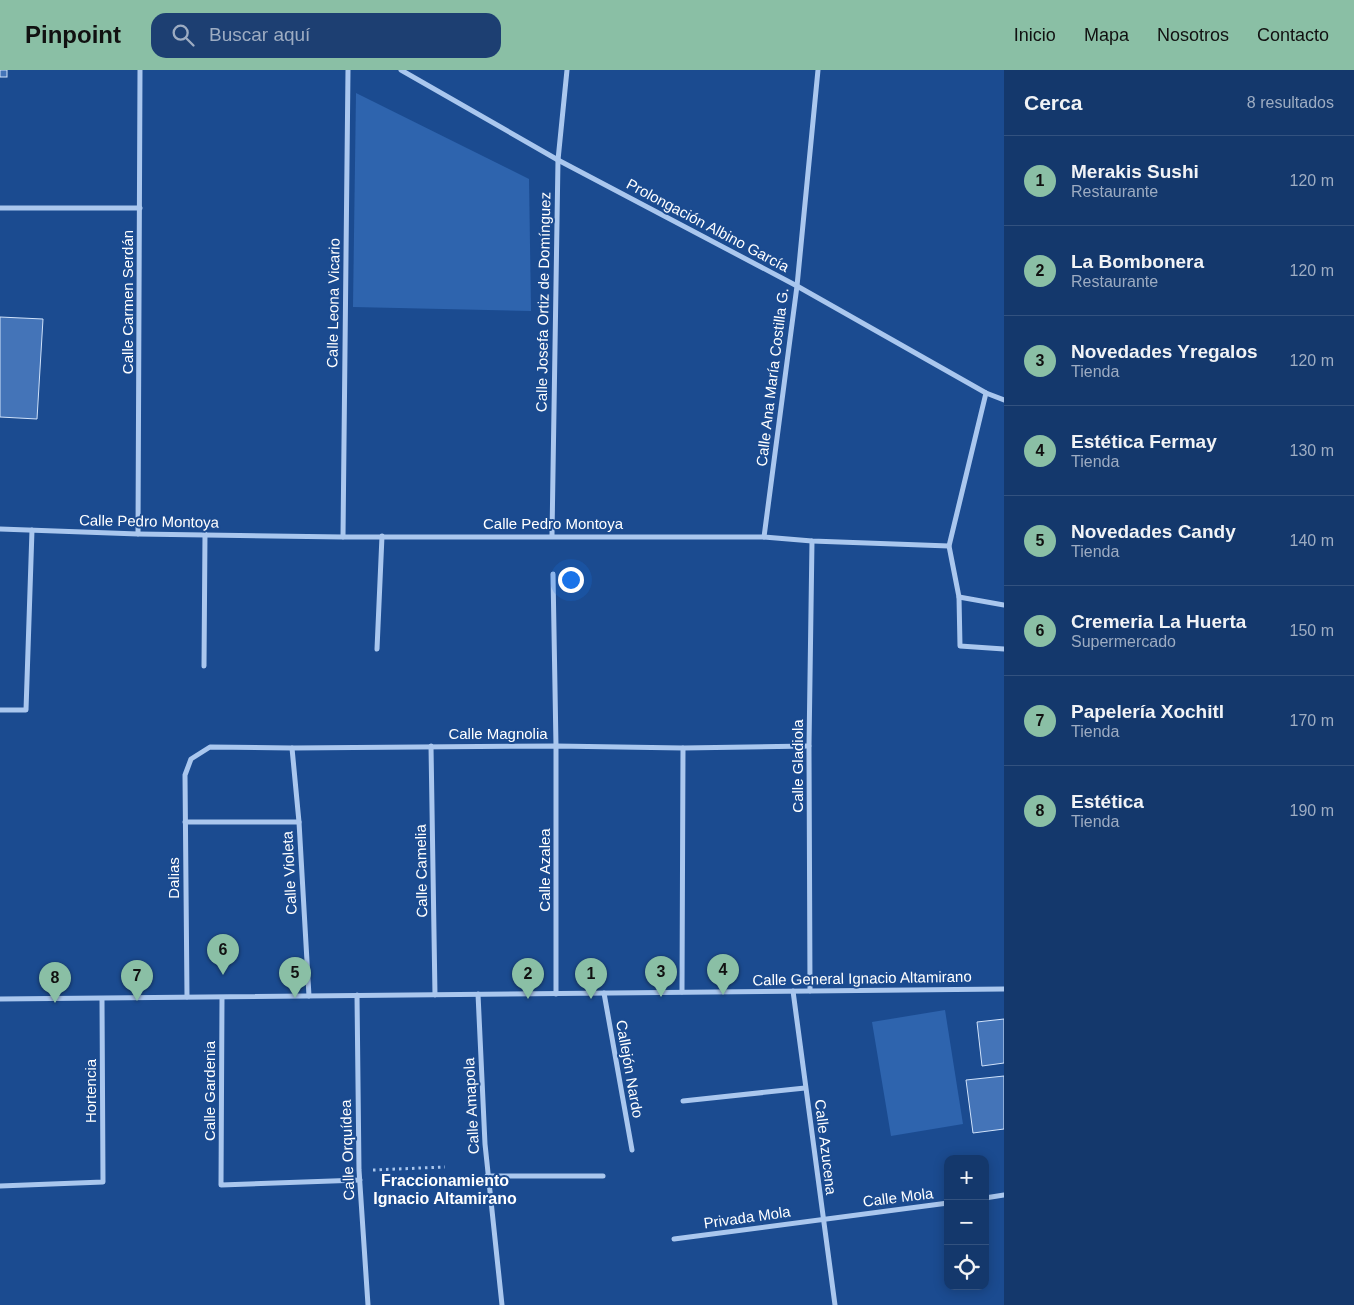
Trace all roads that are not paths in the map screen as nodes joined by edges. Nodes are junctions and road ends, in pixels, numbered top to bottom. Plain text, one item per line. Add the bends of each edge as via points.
1 (140, 70) edge
2 (348, 70) edge
3 (401, 70) edge
4 (567, 70) edge
5 (818, 70) edge
6 (558, 160) junction
7 (0, 208) edge
8 (140, 208) junction
9 (796, 286) junction
10 (986, 393) junction
11 (1004, 400) edge
12 (0, 530) edge
13 (32, 530) junction
14 (138, 534) junction
15 (206, 534) junction
16 (552, 535) junction
17 (382, 536) junction
18 (343, 537) junction
19 (764, 537) junction
20 (812, 541) junction
21 (949, 546) junction
22 (553, 574) dead end
23 (959, 597) junction
24 (1004, 605) edge
25 (377, 649) dead end
26 (1004, 649) edge
27 (204, 666) dead end
28 (0, 710) edge
29 (431, 746) junction
30 (556, 746) junction
31 (809, 746) junction
32 (292, 748) junction
33 (683, 748) junction
34 (191, 759) joint
35 (185, 822) junction
36 (299, 822) junction
37 (1004, 988) edge
38 (793, 991) junction
39 (810, 991) junction
40 (682, 992) junction
41 (604, 993) junction
42 (478, 994) junction
43 (556, 994) junction
44 (357, 995) junction
45 (435, 995) junction
46 (309, 996) junction
47 (186, 997) junction
48 (222, 998) junction
49 (0, 999) edge
50 (102, 999) junction
51 (805, 1088) junction
52 (683, 1101) dead end
53 (632, 1150) dead end
54 (487, 1176) junction
55 (603, 1176) dead end
56 (360, 1180) junction
57 (0, 1186) edge
58 (1004, 1195) edge
59 (989, 1197) edge
60 (944, 1204) edge
61 (822, 1219) junction
62 (674, 1239) dead end
63 (368, 1305) edge
64 (502, 1305) edge
65 (835, 1305) edge

1 - 8 street, Calle Carmen Serdán
2 - 18 street, Calle Leona Vicario
3 - 6 street, Prolongación Albino García
4 - 6 street, Calle Josefa Ortiz de Domínguez
5 - 9 street, Calle Ana María Costilla G.
6 - 9 street, Prolongación Albino García
6 - 16 street, Calle Josefa Ortiz de Domínguez
7 - 8 street
8 - 14 street, Calle Carmen Serdán
9 - 10 street, Prolongación Albino García
9 - 19 street, Calle Ana María Costilla G.
10 - 11 street, Prolongación Albino García
10 - 21 street
12 - 13 street, Calle Pedro Montoya
13 - 14 street, Calle Pedro Montoya
13 - 28 street via 26,710
14 - 15 street, Calle Pedro Montoya
15 - 18 street, Calle Pedro Montoya
15 - 27 street
16 - 17 street, Calle Pedro Montoya
16 - 19 street, Calle Pedro Montoya
17 - 18 street, Calle Pedro Montoya
17 - 25 street
19 - 20 street, Calle Pedro Montoya
20 - 21 street, Calle Pedro Montoya
20 - 31 street, Calle Gladiola
21 - 23 street
22 - 30 street
23 - 24 street
23 - 26 street via 960,646
29 - 30 street, Calle Magnolia
29 - 32 street, Calle Magnolia
29 - 45 street, Calle Camelia
30 - 33 street, Calle Magnolia
30 - 43 street, Calle Azalea
31 - 33 street, Calle Magnolia
31 - 39 street, Calle Gladiola
32 - 34 street, Calle Magnolia via 210,747
32 - 36 street, Calle Violeta
33 - 40 street
34 - 35 street, Dalias via 185,774
35 - 36 street
35 - 47 street, Dalias
36 - 46 street, Calle Violeta
37 - 39 street, Calle General Ignacio Altamirano
38 - 39 street, Calle General Ignacio Altamirano
38 - 40 street, Calle General Ignacio Altamirano
38 - 51 street, Calle Azucena
40 - 41 street, Calle General Ignacio Altamirano
41 - 43 street, Calle General Ignacio Altamirano
41 - 53 street, Callejón Nardo
42 - 43 street, Calle General Ignacio Altamirano
42 - 45 street, Calle General Ignacio Altamirano
42 - 54 street, Calle Amapola
44 - 45 street, Calle General Ignacio Altamirano
44 - 46 street, Calle General Ignacio Altamirano
44 - 56 street, Calle Orquídea
46 - 48 street, Calle General Ignacio Altamirano
47 - 48 street, Calle General Ignacio Altamirano
47 - 50 street, Calle General Ignacio Altamirano
48 - 56 street, Calle Gardenia via 221,1185
49 - 50 street, Calle General Ignacio Altamirano
50 - 57 street, Hortencia via 103,1182
51 - 52 street
51 - 61 street, Calle Azucena
54 - 55 street
54 - 64 street, Calle Amapola
56 - 63 street, Calle Orquídea
58 - 59 street
60 - 61 street, Calle Mola
61 - 62 street, Privada Mola
61 - 65 street, Calle Azucena

